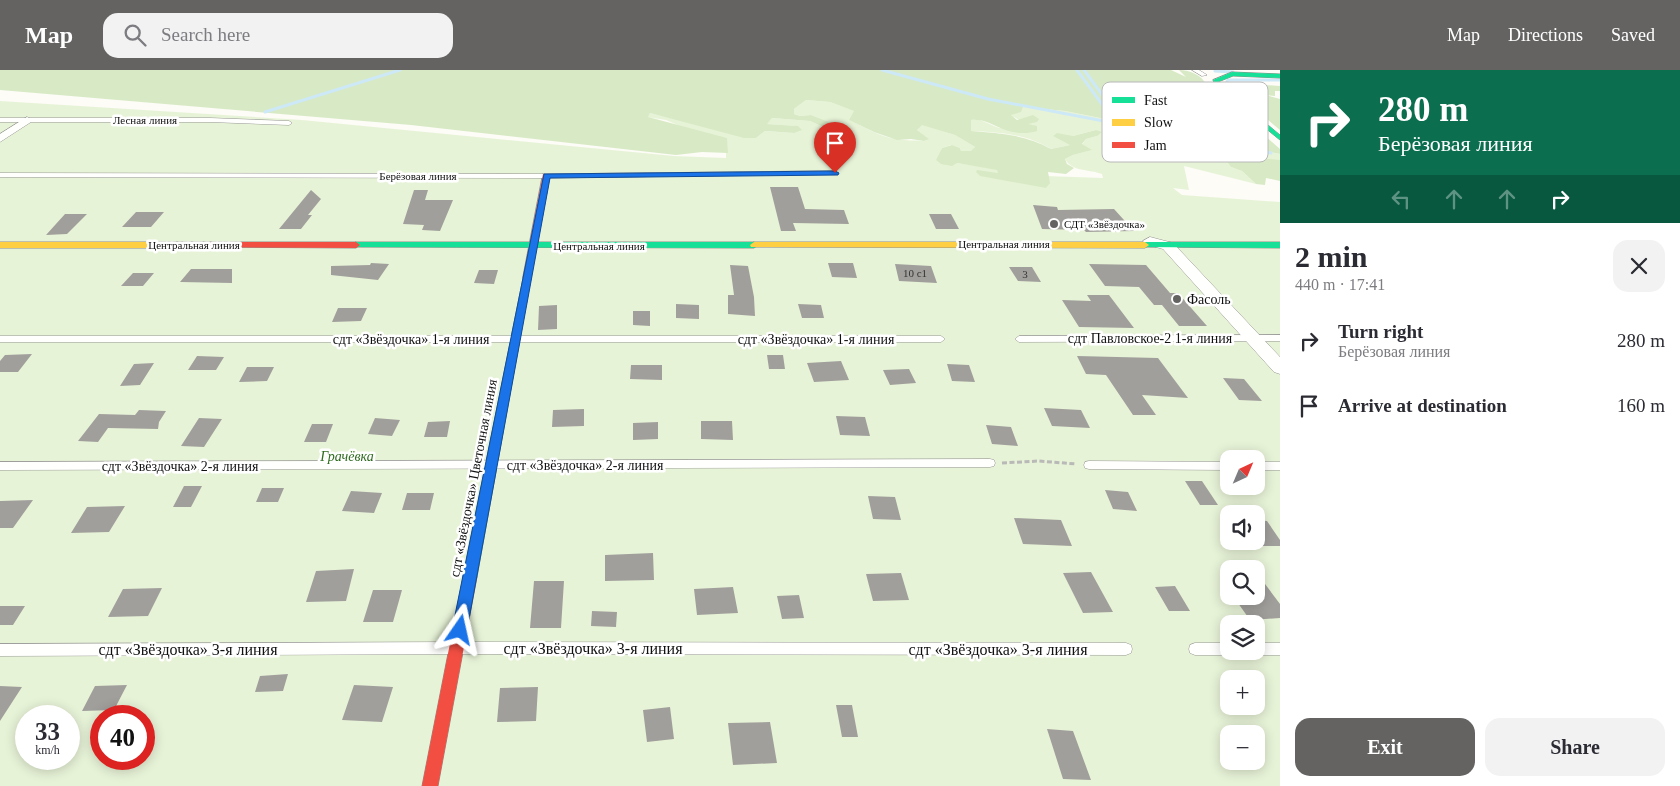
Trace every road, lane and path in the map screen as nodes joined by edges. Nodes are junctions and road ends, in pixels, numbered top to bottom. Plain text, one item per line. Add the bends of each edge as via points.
1 (1195, 70) edge
2 (1204, 75) dead end
3 (1280, 76) edge
4 (1216, 82) edge
5 (0, 120) edge
6 (27, 120) junction
7 (289, 123) dead end
8 (1268, 128) edge
9 (1280, 138) edge
10 (0, 139) edge
11 (835, 173) dead end
12 (0, 175) edge
13 (546, 176) junction
14 (1099, 244) joint
15 (0, 245) edge
16 (1280, 245) edge
17 (533, 246) junction
18 (1168, 246) junction
19 (1252, 338) junction
20 (1280, 338) edge
21 (0, 339) edge
22 (515, 339) junction
23 (941, 339) dead end
24 (1019, 339) dead end
25 (1280, 368) edge
26 (990, 463) joint
27 (1089, 465) joint
28 (0, 466) edge
29 (491, 466) junction
30 (1220, 466) edge
31 (1265, 466) edge
32 (1280, 466) edge
33 (456, 648) junction
34 (1126, 649) dead end
35 (1195, 649) dead end
36 (1220, 649) edge
37 (1265, 649) edge
38 (1280, 649) edge
39 (0, 650) edge
40 (430, 786) edge

1 - 2 lane
3 - 4 street via 1225,75 1216,78
5 - 6 lane, Лесная линия
6 - 7 lane, Лесная линия
6 - 10 street
8 - 9 street
11 - 13 lane, Берёзовая линия
12 - 13 lane, Берёзовая линия
13 - 17 street, сдт «Звёздочка» Цветочная линия
14 - 17 street, Центральная линия
14 - 18 street via 1114,240 1147,240
15 - 17 street, Центральная линия
16 - 18 street
17 - 22 street, сдт «Звёздочка» Цветочная линия
18 - 19 street
19 - 20 lane, сдт Павловское-2 1-я линия
19 - 24 lane, сдт Павловское-2 1-я линия
19 - 25 street
21 - 22 lane, сдт «Звёздочка» 1-я линия
22 - 23 lane, сдт «Звёздочка» 1-я линия
22 - 29 street, сдт «Звёздочка» Цветочная линия
26 - 27 path via 1038,461
26 - 29 lane, сдт «Звёздочка» 2-я линия
27 - 30 lane
28 - 29 lane, сдт «Звёздочка» 2-я линия
29 - 33 street, сдт «Звёздочка» Цветочная линия
31 - 32 lane
33 - 34 lane, сдт «Звёздочка» 3-я линия
33 - 39 lane, сдт «Звёздочка» 3-я линия
33 - 40 street, сдт «Звёздочка» Цветочная линия
35 - 36 lane
37 - 38 lane

